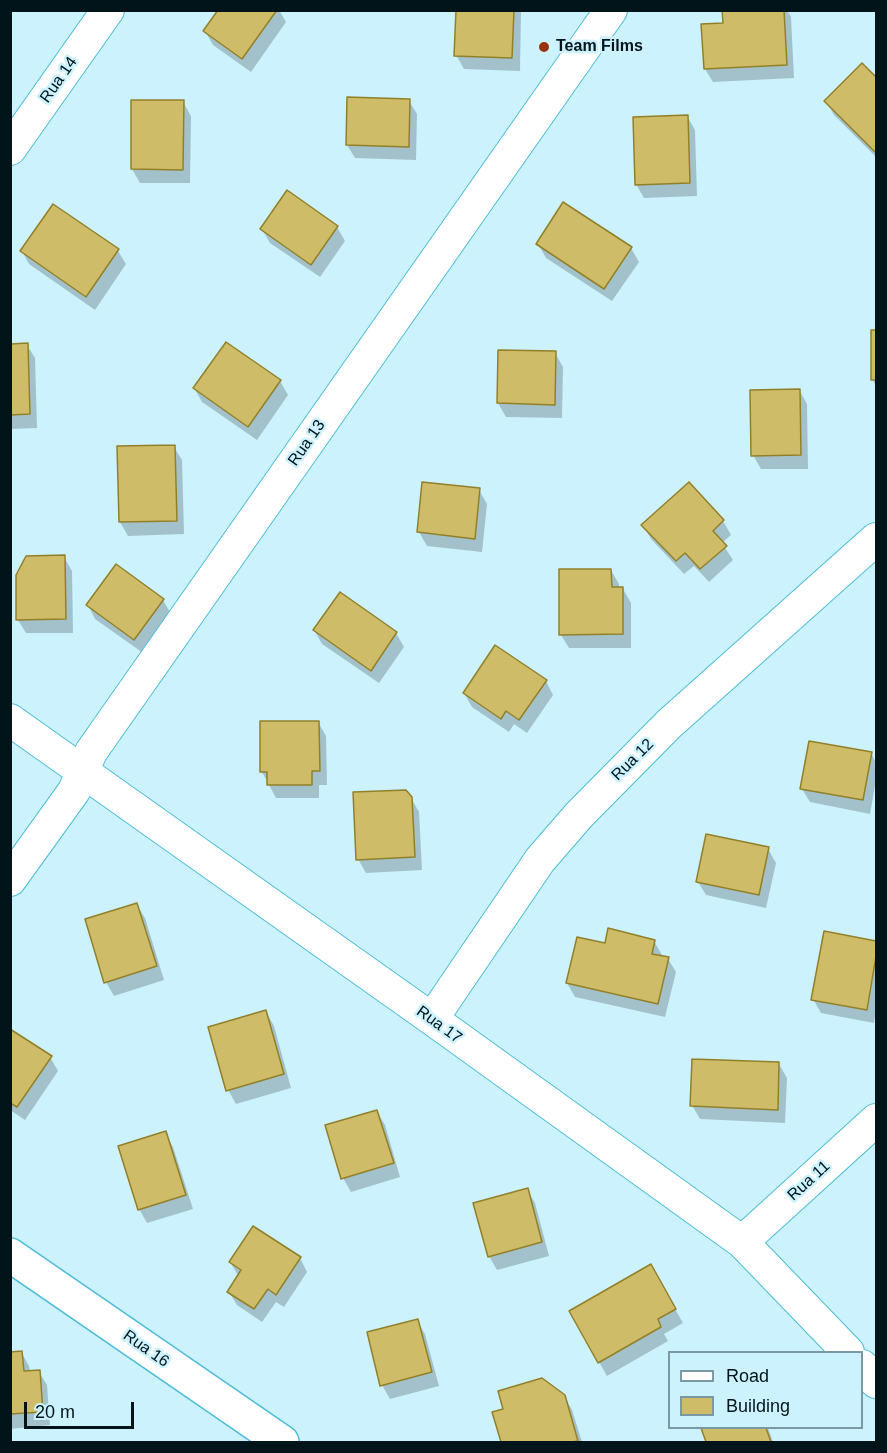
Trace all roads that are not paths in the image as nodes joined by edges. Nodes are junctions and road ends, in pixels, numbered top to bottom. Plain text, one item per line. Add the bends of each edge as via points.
1 (108, 10) edge
2 (611, 10) edge
3 (10, 149) edge
4 (876, 539) edge
5 (10, 720) edge
6 (82, 771) junction
7 (10, 880) edge
8 (432, 1019) junction
9 (876, 1120) edge
10 (742, 1242) junction
11 (10, 1255) edge
12 (846, 1351) edge
13 (863, 1368) edge
14 (876, 1382) edge
15 (282, 1443) edge

1 - 3 street, Rua 14
2 - 6 street, Rua 13 via 91,752
4 - 8 street, Rua 12 via 669,724 579,815 540,860
5 - 6 street, Rua 17
6 - 7 street, Rua 13 via 74,791
6 - 8 street, Rua 17
8 - 10 street, Rua 17
9 - 10 street, Rua 11
10 - 12 street, Rua 17
11 - 15 street, Rua 16
13 - 14 street

